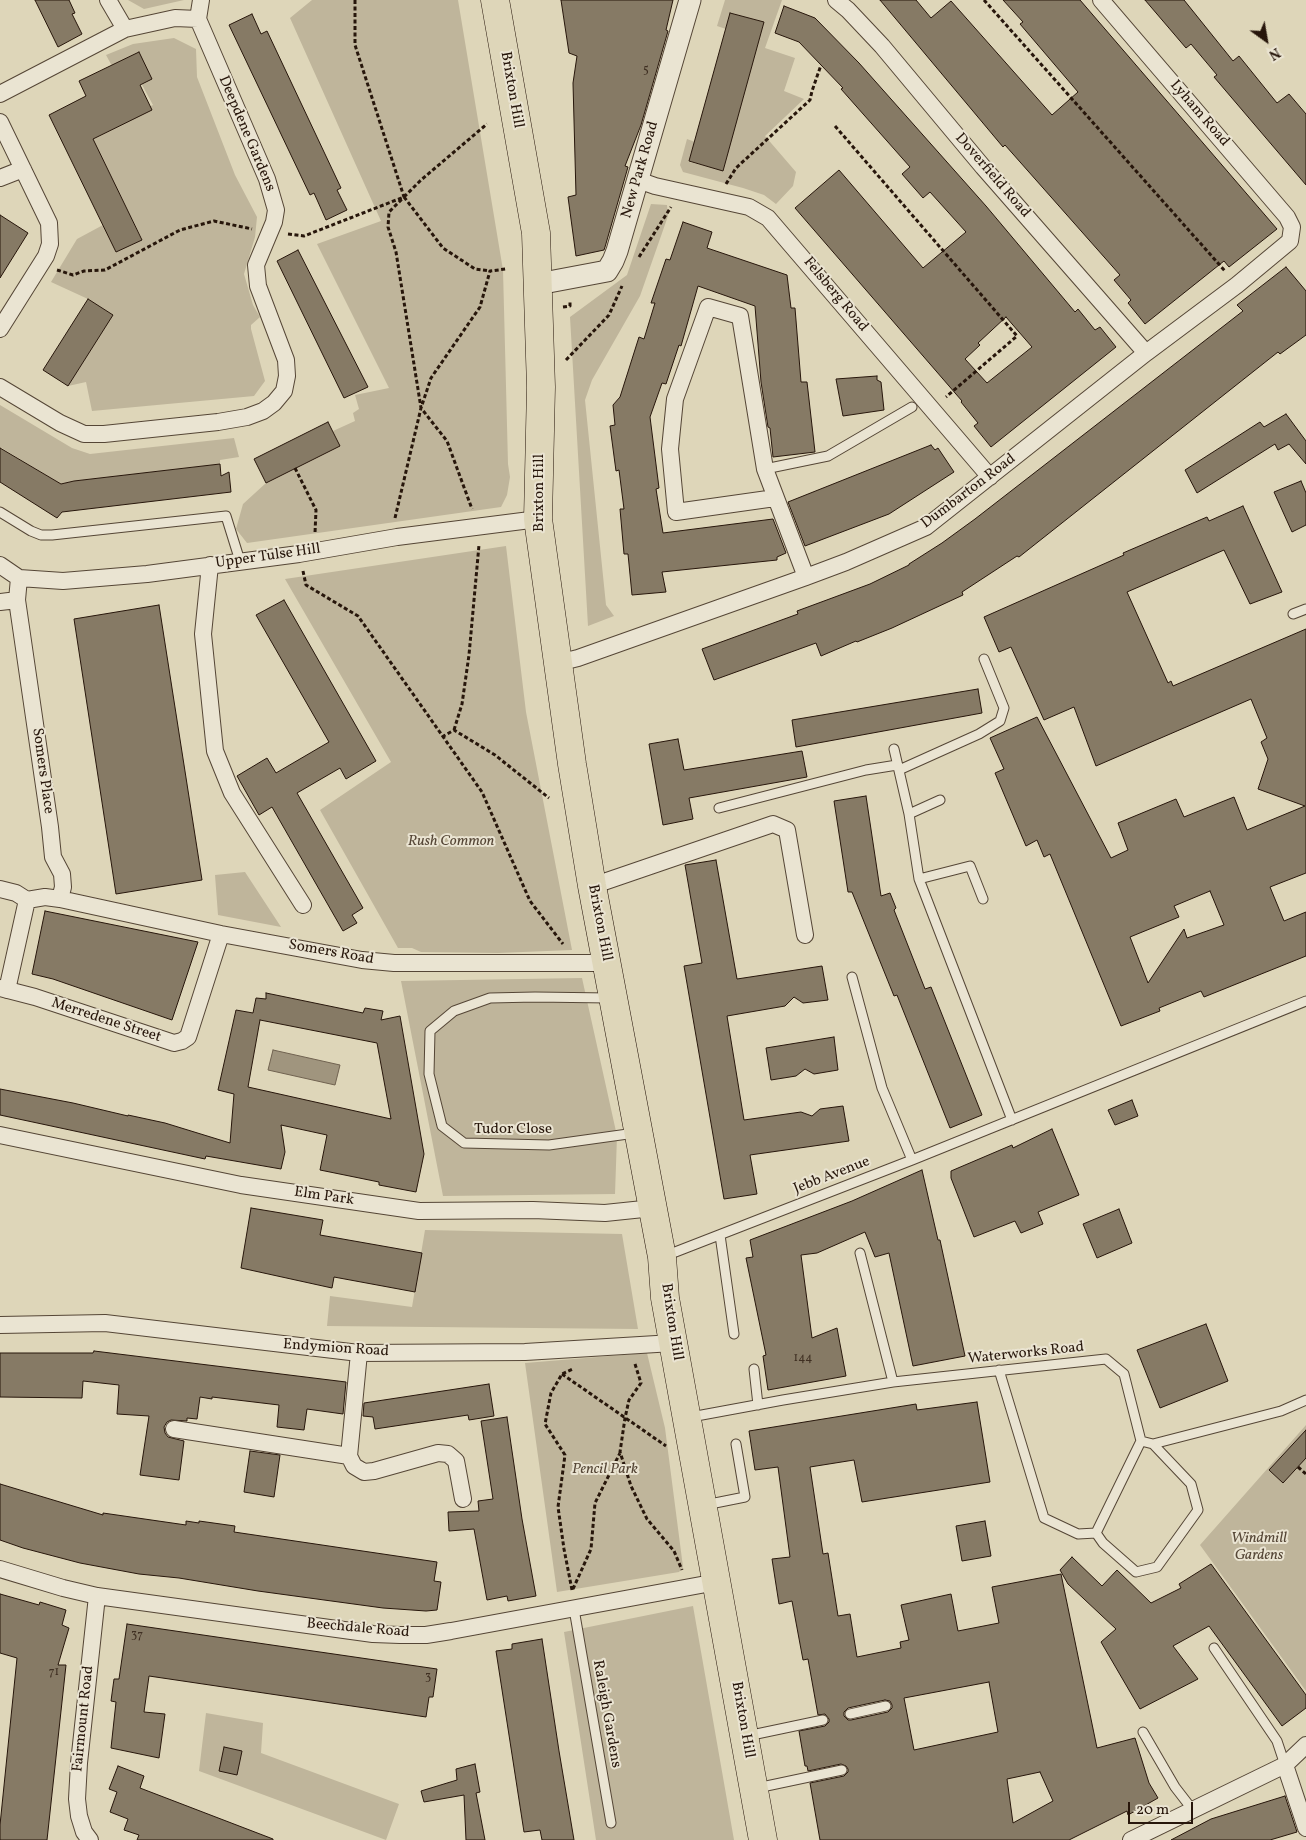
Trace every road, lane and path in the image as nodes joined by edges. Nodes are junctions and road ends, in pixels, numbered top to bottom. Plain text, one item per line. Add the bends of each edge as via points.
1 (108, 0) edge
2 (202, 0) edge
3 (355, 0) edge
4 (495, 0) edge
5 (690, 0) edge
6 (836, 0) edge
7 (984, 0) edge
8 (1101, 0) edge
9 (198, 19) junction
10 (125, 29) junction
11 (821, 65) dead end
12 (0, 94) edge
13 (0, 122) edge
14 (487, 124) dead end
15 (835, 126) dead end
16 (24, 169) junction
17 (0, 178) edge
18 (638, 180) junction
19 (724, 186) dead end
20 (404, 197) junction
21 (1292, 231) joint
22 (506, 269) dead end
23 (538, 284) junction
24 (1237, 285) junction
25 (570, 299) dead end
26 (562, 307) dead end
27 (0, 329) edge
28 (1146, 353) junction
29 (0, 387) edge
30 (912, 406) dead end
31 (421, 408) junction
32 (932, 409) junction
33 (296, 468) dead end
34 (766, 469) junction
35 (990, 477) junction
36 (775, 498) junction
37 (0, 512) edge
38 (474, 515) dead end
39 (538, 519) junction
40 (394, 526) dead end
41 (315, 536) dead end
42 (479, 544) dead end
43 (240, 561) junction
44 (0, 565) edge
45 (210, 565) junction
46 (302, 568) dead end
47 (806, 577) junction
48 (19, 578) junction
49 (17, 600) junction
50 (0, 602) edge
51 (1306, 609) edge
52 (1293, 614) dead end
53 (984, 659) dead end
54 (558, 663) junction
55 (454, 730) junction
56 (442, 737) junction
57 (894, 750) dead end
58 (898, 767) junction
59 (549, 798) dead end
60 (940, 800) dead end
61 (720, 808) dead end
62 (909, 814) junction
63 (919, 879) junction
64 (592, 886) junction
65 (0, 889) edge
66 (60, 899) junction
67 (983, 899) dead end
68 (27, 900) junction
69 (303, 905) dead end
70 (221, 934) junction
71 (805, 935) dead end
72 (568, 952) dead end
73 (608, 963) junction
74 (852, 977) dead end
75 (3, 989) edge
76 (613, 999) junction
77 (1306, 1001) edge
78 (1012, 1120) junction
79 (638, 1133) junction
80 (0, 1135) edge
81 (912, 1160) junction
82 (653, 1208) junction
83 (720, 1235) junction
84 (860, 1253) dead end
85 (662, 1257) junction
86 (0, 1325) edge
87 (734, 1334) dead end
88 (674, 1343) junction
89 (633, 1346) junction
90 (360, 1353) junction
91 (579, 1366) dead end
92 (754, 1369) dead end
93 (998, 1370) junction
94 (562, 1374) junction
95 (893, 1382) junction
96 (1306, 1400) edge
97 (758, 1405) junction
98 (625, 1418) junction
99 (687, 1418) junction
100 (174, 1429) dead end
101 (1141, 1441) junction
102 (736, 1444) dead end
103 (1153, 1444) junction
104 (666, 1446) dead end
105 (620, 1452) junction
106 (349, 1456) junction
107 (1298, 1468) dead end
108 (1306, 1474) edge
109 (463, 1498) dead end
110 (703, 1506) junction
111 (1096, 1533) junction
112 (0, 1569) edge
113 (705, 1584) junction
114 (572, 1590) junction
115 (97, 1596) junction
116 (592, 1606) junction
117 (574, 1609) junction
118 (1214, 1648) dead end
119 (886, 1706) dead end
120 (850, 1714) dead end
121 (823, 1720) dead end
122 (1143, 1732) dead end
123 (745, 1737) junction
124 (1306, 1745) edge
125 (1285, 1765) junction
126 (842, 1770) dead end
127 (754, 1789) junction
128 (1192, 1809) junction
129 (611, 1823) dead end
130 (1306, 1828) edge
131 (90, 1840) edge
132 (763, 1840) edge
133 (1131, 1840) edge

1 - 10 street
2 - 9 street
3 - 20 path via 355,45
4 - 23 highway, Brixton Hill via 536,233
5 - 18 street, New Park Road
6 - 28 street, Doverfield Road via 882,46
7 - 24 path
8 - 21 street, Lyham Road via 1287,217
9 - 10 street via 175,18
9 - 29 street, Deepdene Gardens via 267,179 276,210 256,265 258,286 286,360 284,391 263,411 247,417 84,434
10 - 12 street
11 - 19 path via 810,100 736,168
13 - 16 street
14 - 20 path
15 - 32 path via 1017,336
16 - 17 street
16 - 27 street via 49,223 50,244 46,256
18 - 23 street, New Park Road via 617,251 607,271
18 - 32 street, Felsberg Road via 749,207 768,218
20 - 31 path via 389,212 388,227 396,252
21 - 24 street, Dumbarton Road via 1290,241
22 - 31 path via 490,271 480,306 432,378
23 - 39 highway, Brixton Hill via 541,387
24 - 28 street, Dumbarton Road
25 - 26 path via 570,306
28 - 35 street, Dumbarton Road
30 - 34 lane via 828,456
31 - 38 path via 447,441
31 - 40 path
32 - 35 street, Felsberg Road
33 - 41 path via 316,510
34 - 36 street
34 - 36 street via 740,316 708,308 675,399 670,448 676,512
35 - 47 street, Dumbarton Road via 926,527
36 - 47 street
37 - 43 lane via 31,531 52,535 226,516
39 - 43 street, Upper Tulse Hill
39 - 54 highway, Brixton Hill
42 - 55 path via 469,655 462,704
43 - 45 street, Upper Tulse Hill
44 - 48 street
45 - 48 street, Upper Tulse Hill via 63,581
45 - 69 street via 203,634 215,751 232,793
46 - 56 path via 306,585 358,616
47 - 54 street, Dumbarton Road
48 - 49 street, Somers Place
49 - 50 street
49 - 66 street, Somers Place via 52,857 62,874
51 - 52 lane
53 - 58 lane via 1004,708 1000,721 979,734
54 - 64 highway, Brixton Hill
55 - 56 path
55 - 59 path via 496,755
56 - 72 path via 482,792 530,901
57 - 58 lane
58 - 61 lane via 866,770
58 - 62 lane
60 - 62 lane
62 - 63 lane
63 - 67 lane via 970,866
63 - 78 lane
64 - 71 street via 773,824 787,830
64 - 73 highway, Brixton Hill
65 - 68 street
66 - 68 street
66 - 70 street, Somers Road
68 - 75 street
70 - 73 street, Somers Road via 394,963
70 - 75 street, Merredene Street via 188,1036 182,1042 174,1043
73 - 76 highway, Brixton Hill
74 - 81 lane via 882,1088
76 - 79 highway, Brixton Hill
76 - 79 lane, Tudor Close via 490,998 454,1012 430,1031 429,1074 442,1126 464,1143 549,1145
77 - 78 lane, Jebb Avenue
78 - 81 lane, Jebb Avenue
79 - 82 highway, Brixton Hill
80 - 82 street, Elm Park via 241,1185 420,1211 532,1210 604,1214
81 - 83 lane, Jebb Avenue
82 - 85 highway, Brixton Hill
83 - 85 lane, Jebb Avenue
83 - 87 lane
84 - 95 lane
85 - 88 highway, Brixton Hill via 665,1298
86 - 90 street, Endymion Road via 105,1323
88 - 89 street, Endymion Road
88 - 99 highway, Brixton Hill
89 - 90 street, Endymion Road via 525,1352
89 - 98 path via 633,1359 641,1383 629,1400
90 - 106 street
91 - 94 path
92 - 97 lane
93 - 95 lane, Waterworks Road
93 - 101 lane, Waterworks Road via 1106,1359 1124,1374
93 - 111 lane via 1044,1518 1078,1534
94 - 98 path
94 - 114 path via 551,1393 545,1424 565,1455 558,1507
95 - 97 lane, Waterworks Road
96 - 103 lane via 1281,1411
97 - 99 lane, Waterworks Road
98 - 104 path
98 - 105 path
99 - 110 highway, Brixton Hill
100 - 106 street
101 - 103 lane
101 - 111 lane
102 - 110 lane via 745,1498
103 - 111 lane via 1191,1484 1198,1510 1157,1567 1136,1572
105 - 113 path via 630,1486 647,1519 674,1551 682,1570
105 - 114 path via 595,1503 591,1549
106 - 109 street via 354,1466 364,1472 438,1453 448,1454 456,1461
107 - 108 path
110 - 113 highway, Brixton Hill
112 - 115 street, Beechdale Road
113 - 116 street, Beechdale Road
113 - 123 highway, Brixton Hill
114 - 116 path
115 - 117 street, Beechdale Road via 363,1633 400,1635 426,1635
115 - 131 street, Fairmount Road via 77,1799 84,1832
116 - 117 street, Beechdale Road
117 - 129 lane, Raleigh Gardens
118 - 125 lane via 1277,1741
119 - 120 lane
121 - 123 lane
122 - 128 lane via 1175,1787
123 - 127 highway, Brixton Hill
124 - 125 street
125 - 128 street
125 - 130 street
126 - 127 lane
127 - 132 highway, Brixton Hill
128 - 133 street

